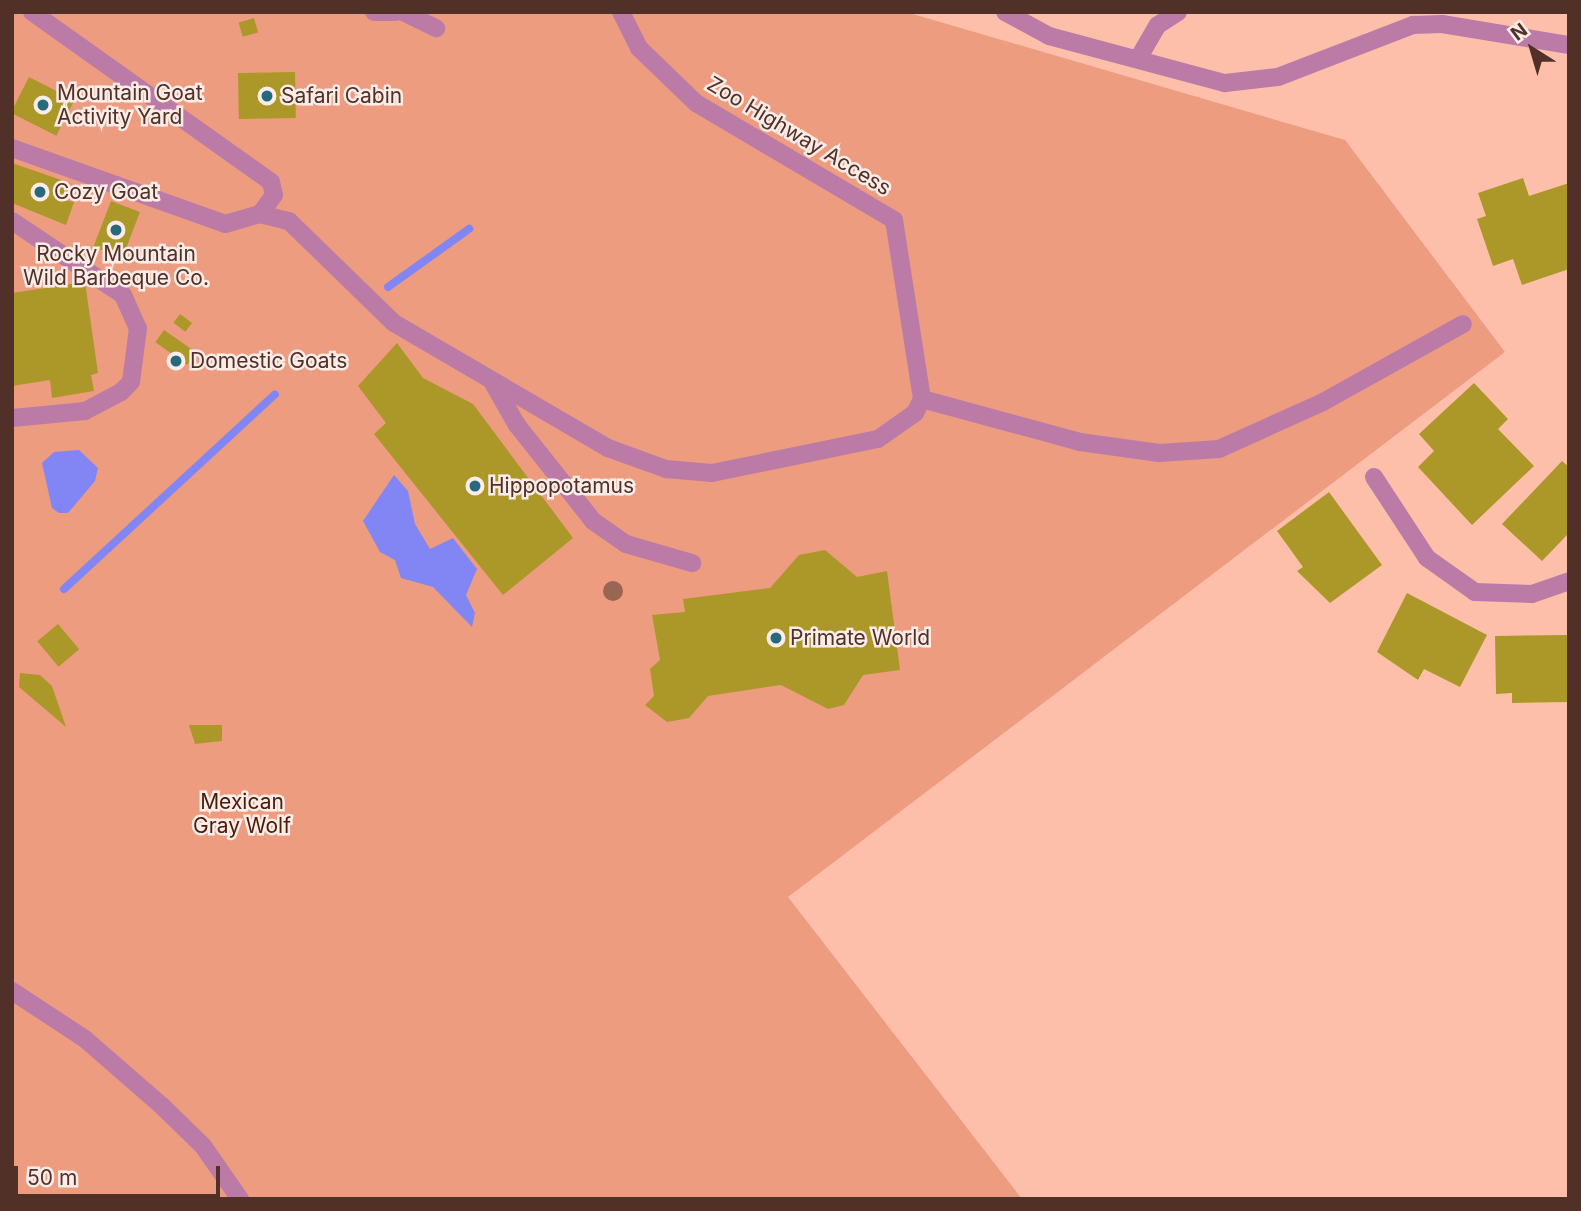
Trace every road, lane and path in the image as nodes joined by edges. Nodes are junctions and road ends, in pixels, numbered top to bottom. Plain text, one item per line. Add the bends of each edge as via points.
1 (32, 12) edge
2 (374, 12) edge
3 (396, 12) edge
4 (403, 12) edge
5 (1005, 12) edge
6 (1178, 12) edge
7 (621, 13) edge
8 (436, 28) dead end
9 (1569, 46) edge
10 (1138, 59) junction
11 (12, 148) edge
12 (260, 214) junction
13 (12, 221) edge
14 (1463, 324) dead end
15 (493, 383) junction
16 (922, 400) junction
17 (12, 418) edge
18 (1374, 477) dead end
19 (692, 562) dead end
20 (1569, 581) edge
21 (12, 991) edge
22 (240, 1199) edge

1 - 12 street via 271,182 274,195
2 - 3 street
4 - 8 street
5 - 10 street via 1049,36
6 - 10 street via 1158,25
7 - 16 street, Zoo Highway Access via 639,48 696,103 894,220
9 - 10 street via 1442,24 1413,25 1278,77 1225,83
11 - 12 street via 213,221 245,221
12 - 15 street via 289,221 394,323
13 - 17 street via 123,295 138,328 131,382 121,392 85,411
14 - 16 street via 1323,402 1219,449 1159,453 1080,442
15 - 16 street via 608,448 666,469 712,473 878,439 915,413
15 - 19 street via 517,425 593,521 626,544
18 - 20 street via 1427,558 1475,592 1532,594
21 - 22 street via 85,1039 162,1106 203,1146

